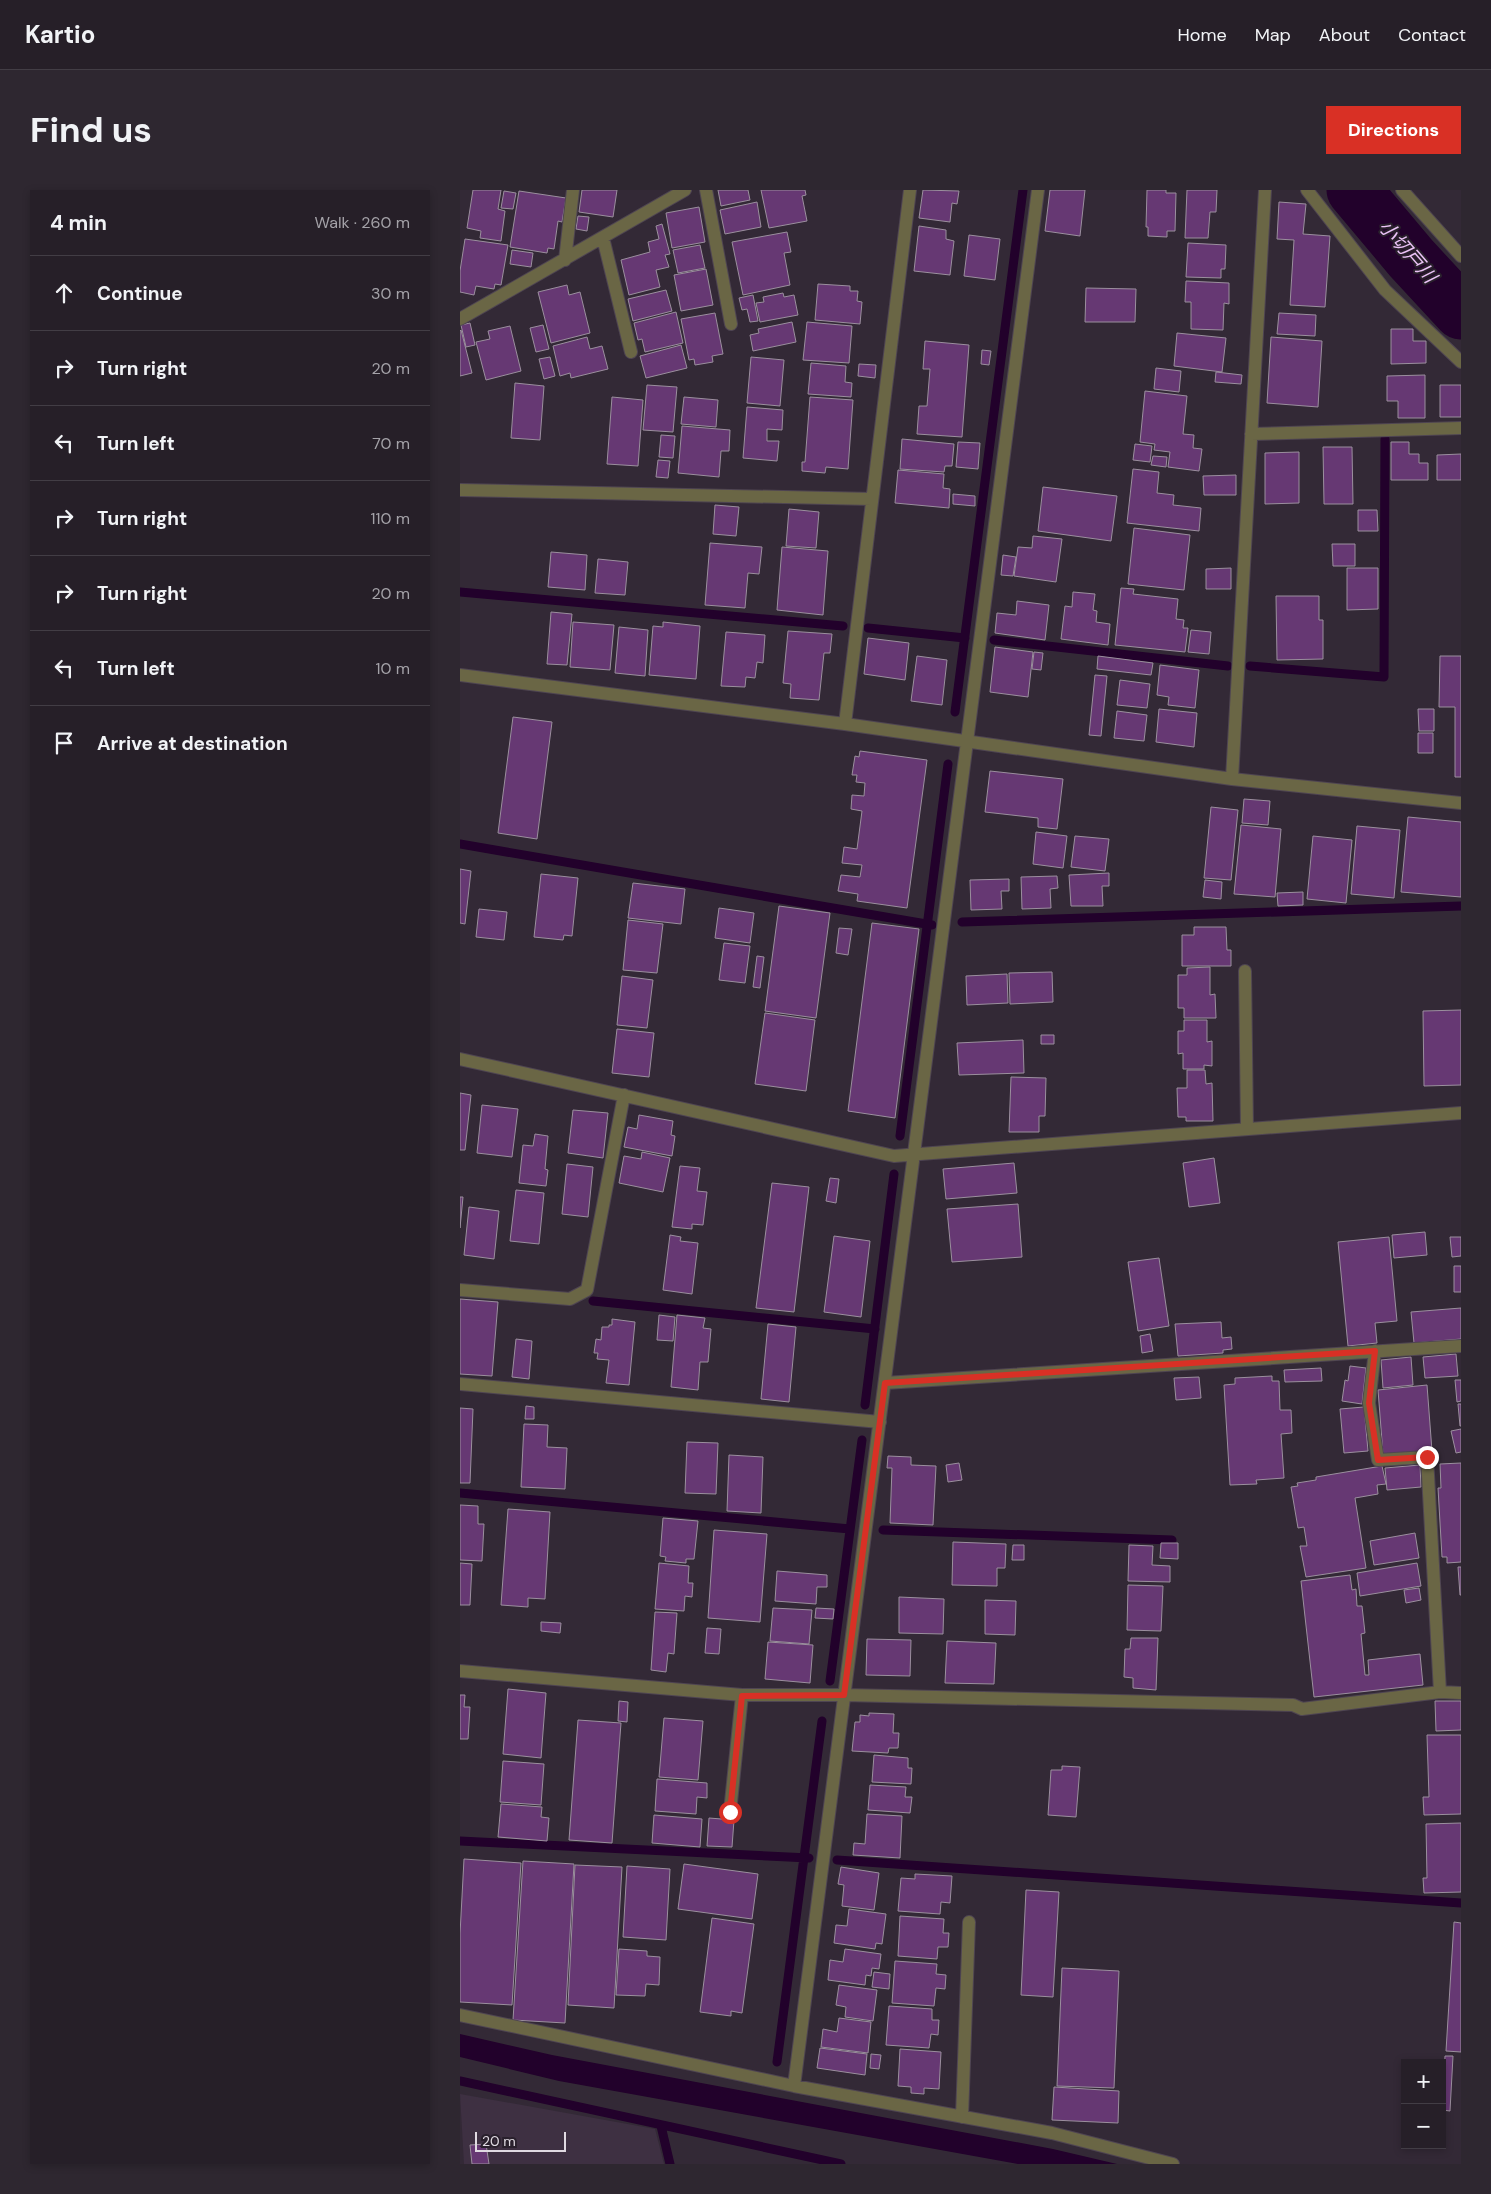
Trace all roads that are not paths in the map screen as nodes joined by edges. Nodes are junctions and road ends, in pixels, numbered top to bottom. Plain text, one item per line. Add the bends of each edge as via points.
1 (573, 190) edge
2 (685, 190) edge
3 (706, 190) edge
4 (910, 190) edge
5 (1038, 190) edge
6 (1266, 190) edge
7 (1307, 190) edge
8 (1402, 190) edge
9 (603, 238) junction
10 (1461, 256) edge
11 (565, 260) junction
12 (460, 319) edge
13 (732, 324) dead end
14 (631, 352) dead end
15 (1461, 362) edge
16 (1461, 428) edge
17 (1251, 434) junction
18 (460, 490) edge
19 (872, 499) junction
20 (460, 674) edge
21 (845, 724) junction
22 (967, 742) junction
23 (1232, 779) junction
24 (1461, 803) edge
25 (1245, 971) dead end
26 (460, 1058) edge
27 (624, 1095) junction
28 (1461, 1113) edge
29 (1246, 1129) junction
30 (914, 1155) junction
31 (460, 1290) edge
32 (1461, 1346) edge
33 (1375, 1351) junction
34 (885, 1383) junction
35 (460, 1384) edge
36 (880, 1422) junction
37 (460, 1671) edge
38 (1440, 1692) junction
39 (1461, 1694) edge
40 (844, 1695) junction
41 (742, 1696) junction
42 (730, 1812) dead end
43 (969, 1922) dead end
44 (460, 2015) edge
45 (794, 2086) junction
46 (962, 2117) junction
47 (1173, 2164) edge

1 - 11 street
2 - 9 street
3 - 13 street
4 - 19 street
5 - 22 street
6 - 17 street
7 - 15 street via 1386,290
8 - 10 street
9 - 11 street
9 - 14 street
11 - 12 street
16 - 17 street
17 - 23 street
18 - 19 street
19 - 21 street
20 - 21 street
21 - 22 street
22 - 23 street
22 - 30 street
23 - 24 street
25 - 29 street
26 - 27 street
27 - 30 street via 894,1156
27 - 31 street via 587,1290 570,1299
28 - 29 street
29 - 30 street
30 - 34 street
32 - 33 street
33 - 34 street
33 - 38 street via 1369,1403 1378,1460 1427,1457
34 - 36 street
35 - 36 street
36 - 40 street
37 - 41 street
38 - 39 street
38 - 40 street via 1302,1709 1293,1705
40 - 41 street
40 - 45 street
41 - 42 street
43 - 46 street
44 - 45 street
45 - 46 street
46 - 47 street via 1052,2133

